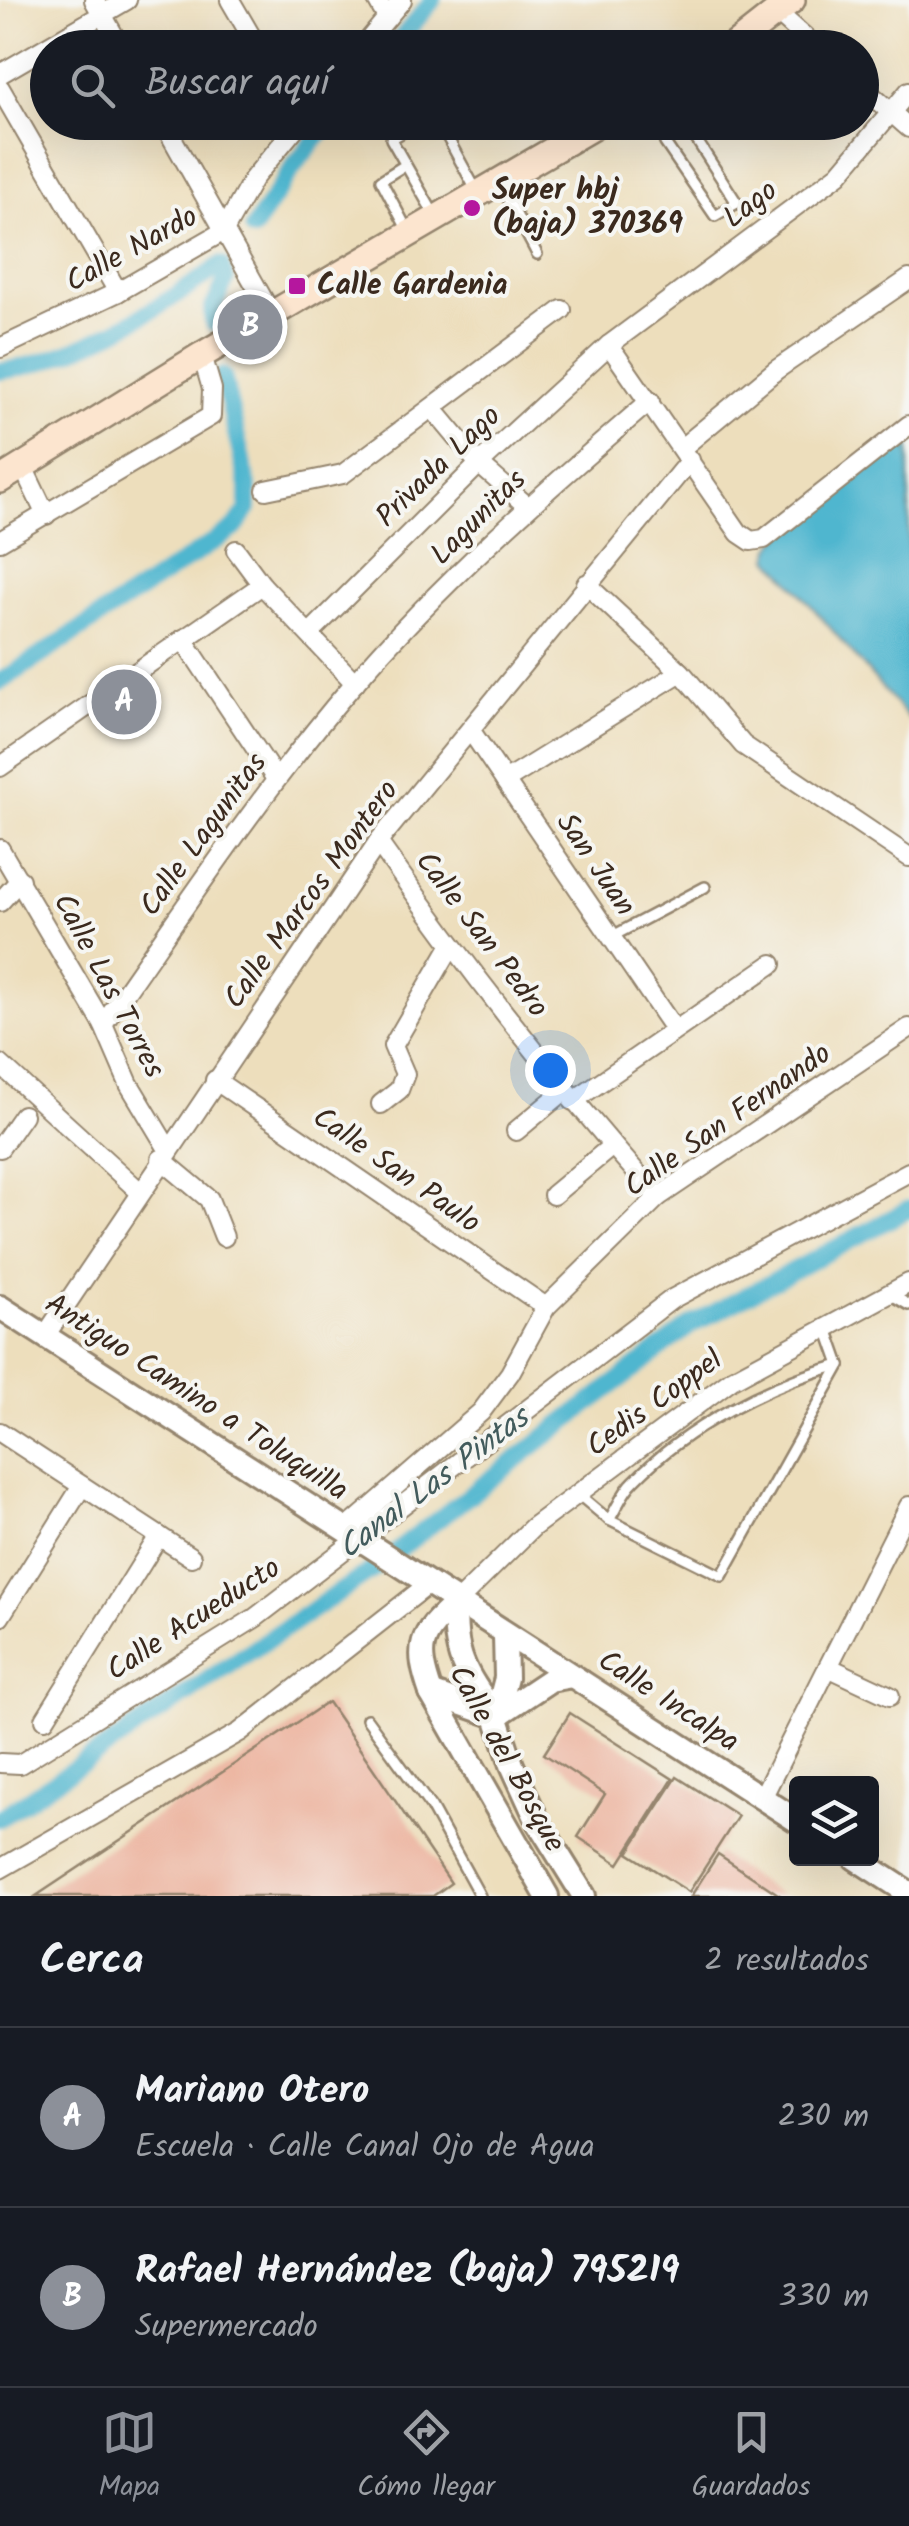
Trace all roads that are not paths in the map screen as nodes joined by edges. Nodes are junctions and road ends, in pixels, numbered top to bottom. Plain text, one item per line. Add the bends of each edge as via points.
1 (127, 0) edge
2 (230, 0) edge
3 (377, 0) edge
4 (402, 0) edge
5 (98, 7) edge
6 (786, 7) edge
7 (387, 18) junction
8 (64, 30) edge
9 (111, 30) edge
10 (248, 30) edge
11 (377, 30) edge
12 (755, 30) edge
13 (803, 30) edge
14 (30, 53) edge
15 (0, 74) edge
16 (0, 88) edge
17 (909, 91) edge
18 (879, 102) edge
19 (892, 113) junction
20 (879, 128) edge
21 (909, 128) edge
22 (30, 140) edge
23 (30, 140) edge
24 (174, 140) edge
25 (285, 140) edge
26 (391, 140) edge
27 (452, 140) edge
28 (569, 140) edge
29 (664, 140) edge
30 (697, 140) edge
31 (869, 140) edge
32 (405, 165) junction
33 (487, 187) junction
34 (435, 218) junction
35 (224, 231) junction
36 (409, 234) junction
37 (537, 254) dead end
38 (909, 278) edge
39 (118, 292) junction
40 (562, 310) dead end
41 (272, 315) junction
42 (609, 346) junction
43 (0, 347) edge
44 (202, 356) junction
45 (650, 402) junction
46 (433, 409) junction
47 (909, 426) edge
48 (686, 454) junction
49 (479, 464) junction
50 (11, 474) edge
51 (266, 490) dead end
52 (527, 506) junction
53 (46, 515) junction
54 (0, 541) edge
55 (236, 550) dead end
56 (586, 584) junction
57 (262, 585) junction
58 (311, 632) junction
59 (184, 640) junction
60 (681, 672) junction
61 (355, 683) junction
62 (471, 732) junction
63 (0, 767) edge
64 (276, 780) junction
65 (505, 781) junction
66 (378, 842) junction
67 (0, 849) edge
68 (909, 857) edge
69 (20, 880) junction
70 (706, 887) dead end
71 (0, 902) edge
72 (611, 937) junction
73 (450, 946) junction
74 (772, 964) dead end
75 (104, 1024) junction
76 (674, 1028) junction
77 (909, 1028) edge
78 (0, 1064) edge
79 (216, 1080) junction
80 (568, 1096) junction
81 (381, 1104) dead end
82 (24, 1115) dead end
83 (516, 1131) dead end
84 (612, 1146) junction
85 (0, 1148) edge
86 (164, 1154) junction
87 (909, 1172) edge
88 (139, 1191) junction
89 (553, 1195) dead end
90 (658, 1197) junction
91 (224, 1238) dead end
92 (909, 1284) edge
93 (890, 1294) junction
94 (909, 1305) edge
95 (0, 1307) edge
96 (546, 1307) junction
97 (826, 1328) junction
98 (45, 1336) junction
99 (840, 1365) junction
100 (2, 1438) edge
101 (82, 1486) junction
102 (578, 1494) junction
103 (909, 1506) edge
104 (609, 1520) junction
105 (159, 1536) junction
106 (361, 1538) junction
107 (191, 1557) dead end
108 (420, 1576) junction
109 (456, 1603) junction
110 (0, 1617) edge
111 (505, 1636) junction
112 (828, 1667) junction
113 (572, 1676) junction
114 (431, 1692) junction
115 (890, 1696) dead end
116 (496, 1716) junction
117 (44, 1719) dead end
118 (368, 1719) dead end
119 (0, 1763) edge
120 (762, 1798) junction
121 (789, 1815) edge
122 (867, 1866) edge
123 (0, 1869) edge
124 (909, 1893) edge
125 (579, 1895) edge
126 (480, 1896) edge
127 (547, 1896) edge

1 - 5 street
2 - 10 street
3 - 7 street
4 - 7 street
5 - 8 street
5 - 9 street
6 - 12 main road
6 - 13 street
7 - 11 street
14 - 15 street
16 - 23 street
17 - 19 street, Lago
18 - 19 street
19 - 20 street, Lago
19 - 21 street
22 - 39 street
24 - 35 street
25 - 35 street, Calle Nardo via 253,178
26 - 32 lane
27 - 33 lane
28 - 33 main road
29 - 30 lane via 714,216 737,203
31 - 42 street, Lago via 839,174
32 - 34 lane
32 - 36 lane via 380,180
33 - 34 main road
33 - 37 lane
34 - 36 main road
35 - 39 street, Calle Nardo
35 - 41 street
36 - 41 main road
38 - 48 street, Calle Marcos Montero via 776,370
39 - 43 street, Calle Nardo
40 - 46 street
41 - 44 main road
42 - 45 street
42 - 49 street, Privada Lago
44 - 50 main road
44 - 53 street via 212,416
45 - 48 street
45 - 52 street, Lagunitas
46 - 49 street
46 - 51 street via 344,474
47 - 48 street via 764,540 739,532
48 - 56 street, Calle Marcos Montero
49 - 52 street
49 - 58 street, Privada Lago
50 - 53 street
52 - 61 street, Lagunitas
53 - 54 street
55 - 57 street
56 - 60 street
56 - 62 street, Calle Marcos Montero
57 - 58 street
57 - 59 street
58 - 61 street
59 - 63 street
59 - 64 street
60 - 65 street
60 - 68 street via 743,745
61 - 64 street, Calle Lagunitas
62 - 65 street, San Juan
62 - 66 street, Calle Marcos Montero
64 - 75 street, Calle Lagunitas
65 - 72 street, San Juan
66 - 73 street, Calle San Pedro
66 - 79 street, Calle Marcos Montero
67 - 69 street, Calle Las Torres
69 - 71 street
69 - 75 street, Calle Las Torres
70 - 72 lane
72 - 76 street, San Juan
73 - 80 street, Calle San Pedro
73 - 81 street via 393,1046 405,1074
74 - 76 street
75 - 86 street, Calle Las Torres
76 - 80 street
77 - 90 street, Calle San Fernando
78 - 88 street
79 - 86 street, Calle Marcos Montero
79 - 96 street, Calle San Paulo
80 - 83 street
80 - 84 street, Calle San Pedro
82 - 85 street
84 - 89 street
84 - 90 street, Calle San Pedro
86 - 88 street, Calle Marcos Montero
86 - 91 street, Calle Las Torres via 209,1199
87 - 106 street, Calle Acueducto via 672,1299
88 - 98 street, Calle Marcos Montero
90 - 96 street, Calle San Fernando
92 - 93 street, Cedis Coppel
93 - 94 lane
93 - 97 street, Cedis Coppel
95 - 98 street, Antiguo Camino a Toluquilla
96 - 106 street, Calle San Fernando via 481,1412
97 - 99 lane
97 - 102 street, Cedis Coppel via 732,1379
98 - 106 street, Antiguo Camino a Toluquilla
99 - 104 lane via 785,1380 716,1418 632,1482
99 - 104 lane via 722,1576
100 - 101 street
101 - 105 street
101 - 110 street
102 - 104 lane
102 - 109 street, Cedis Coppel via 533,1527
103 - 112 street
105 - 107 street
105 - 117 street
106 - 108 street, Antiguo Camino a Toluquilla
106 - 119 street, Calle Acueducto via 238,1629 20,1764
108 - 109 street
108 - 123 street via 240,1732
109 - 111 street, Calle Incalpa
109 - 114 street, Calle del Bosque via 425,1636 418,1657
109 - 116 street via 454,1636 462,1668
111 - 113 street, Calle Incalpa
111 - 116 street, Calle del Bosque via 506,1678
112 - 115 street
112 - 120 street
113 - 116 street via 550,1680
113 - 120 street, Calle Incalpa
114 - 116 street
114 - 127 street, Calle del Bosque
116 - 125 street, Calle del Bosque via 538,1822
118 - 126 lane via 432,1807
120 - 121 street, Calle Incalpa
122 - 124 street

